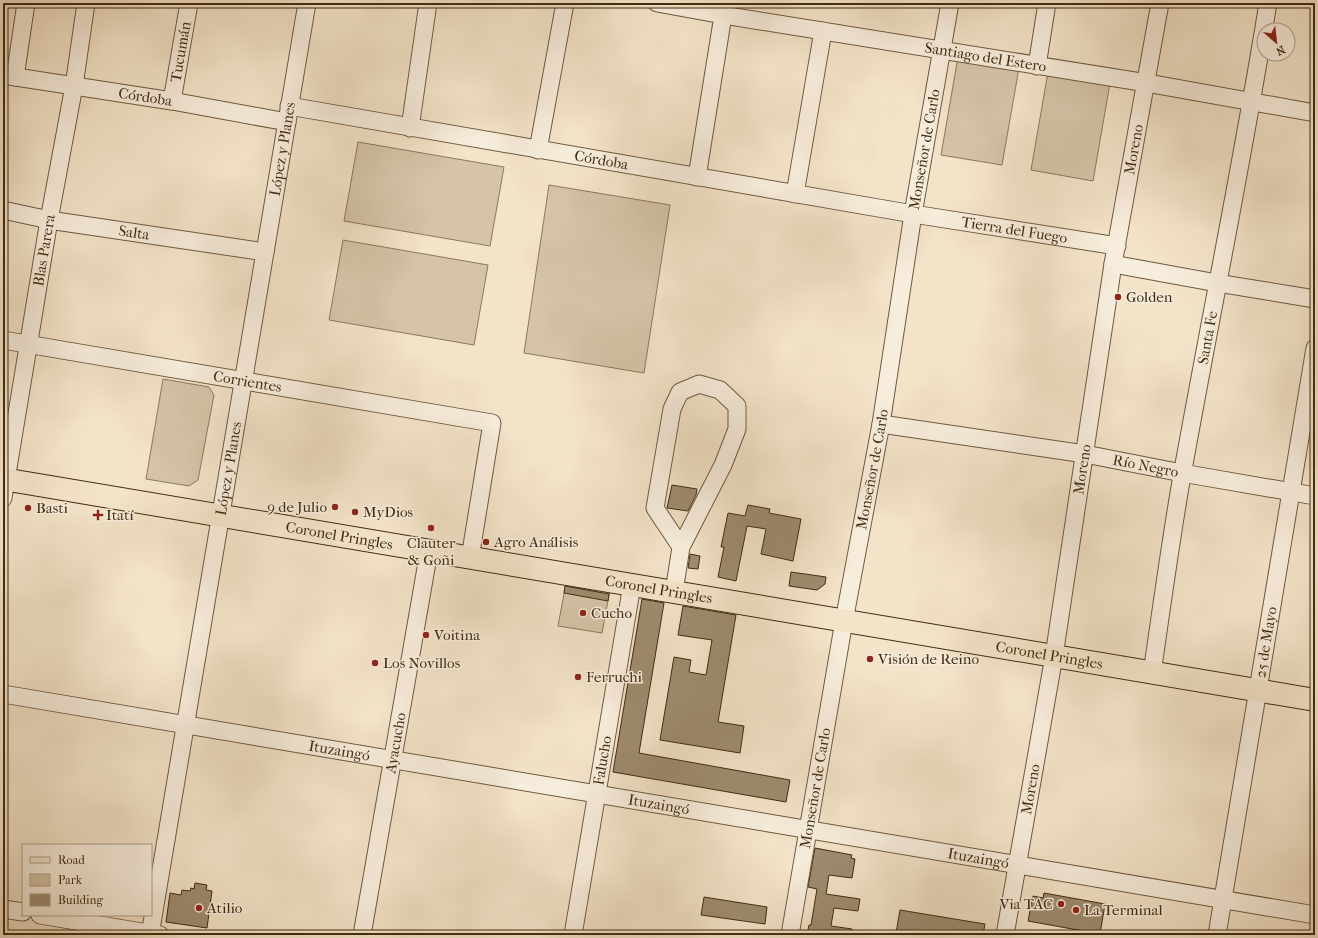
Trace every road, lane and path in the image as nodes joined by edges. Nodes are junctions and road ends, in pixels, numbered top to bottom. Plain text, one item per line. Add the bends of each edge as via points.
1 (26, 3) edge
2 (86, 3) edge
3 (188, 3) edge
4 (307, 3) edge
5 (428, 3) edge
6 (565, 3) edge
7 (657, 3) edge
8 (950, 3) edge
9 (1047, 3) edge
10 (1160, 3) edge
11 (1268, 3) edge
12 (724, 9) edge
13 (823, 31) junction
14 (943, 49) junction
15 (1037, 66) junction
16 (9, 76) edge
17 (1147, 83) junction
18 (74, 86) junction
19 (172, 100) junction
20 (1252, 102) junction
21 (289, 106) junction
22 (1315, 113) edge
23 (286, 122) junction
24 (410, 128) junction
25 (538, 150) junction
26 (697, 177) junction
27 (795, 194) junction
28 (3, 210) edge
29 (913, 214) junction
30 (49, 220) junction
31 (1117, 246) junction
32 (265, 252) junction
33 (1113, 264) junction
34 (1217, 283) junction
35 (1315, 299) edge
36 (3, 340) edge
37 (29, 344) junction
38 (1315, 348) edge
39 (243, 380) junction
40 (1311, 394) edge
41 (881, 424) junction
42 (1085, 454) junction
43 (1182, 473) junction
44 (4, 486) edge
45 (1292, 492) junction
46 (1315, 496) edge
47 (220, 516) junction
48 (681, 547) junction
49 (429, 551) junction
50 (470, 558) junction
51 (632, 585) junction
52 (674, 592) junction
53 (844, 621) junction
54 (1054, 656) junction
55 (1152, 673) junction
56 (1259, 691) junction
57 (3, 694) edge
58 (1315, 700) edge
59 (185, 725) junction
60 (393, 760) junction
61 (596, 794) junction
62 (808, 830) junction
63 (1017, 865) junction
64 (1223, 900) junction
65 (3, 909) edge
66 (22, 912) edge
67 (1315, 915) edge
68 (46, 916) edge
69 (153, 934) edge
70 (362, 935) edge
71 (572, 935) edge
72 (790, 935) edge
73 (1005, 935) edge
74 (1217, 935) edge

1 - 16 street
2 - 18 street, Blas Parera
3 - 19 street, Tucumán
4 - 21 street, López y Planes
5 - 24 street
6 - 25 street
7 - 12 street, Santiago del Estero
8 - 14 street, Monseñor de Carlo
9 - 15 street
10 - 17 street, Moreno
11 - 20 street, Santa Fe
12 - 13 street, Santiago del Estero
12 - 26 street
13 - 14 street, Santiago del Estero
13 - 27 street
14 - 15 street, Santiago del Estero
14 - 29 street, Monseñor de Carlo
15 - 17 street, Santiago del Estero
16 - 18 street, Córdoba
17 - 20 street, Santiago del Estero
17 - 31 street, Moreno
18 - 19 street, Córdoba
18 - 30 street, Blas Parera
19 - 23 street, Córdoba
20 - 22 street, Santiago del Estero
20 - 34 street, Santa Fe
21 - 23 street, López y Planes
21 - 24 street, Córdoba
23 - 32 street, López y Planes
24 - 25 street, Córdoba
25 - 26 street, Córdoba
26 - 27 street, Córdoba
27 - 29 street, Córdoba
28 - 30 street, Salta
29 - 31 street, Tierra del Fuego
29 - 41 street, Monseñor de Carlo
30 - 32 street, Salta
30 - 37 street, Blas Parera
31 - 33 street, Moreno
32 - 39 street, López y Planes
33 - 34 street
33 - 42 street, Moreno
34 - 35 street
34 - 43 street, Santa Fe
36 - 37 street, Corrientes
37 - 39 street, Corrientes
37 - 44 street, Blas Parera
38 - 40 street, 25 de Mayo
39 - 47 street, López y Planes
39 - 50 street, Corrientes via 492,423
40 - 45 street, 25 de Mayo
41 - 42 street, Río Negro
41 - 53 street, Monseñor de Carlo
42 - 43 street, Río Negro
42 - 54 street, Moreno
43 - 45 street, Río Negro
43 - 55 street, Santa Fe
44 - 47 main road, Coronel Pringles
45 - 46 street, Río Negro
45 - 56 street, 25 de Mayo
47 - 49 main road, Coronel Pringles
47 - 59 street, López y Planes
48 - 48 street via 723,465 737,429 736,406 720,390 699,384 680,392 672,409 654,508
48 - 52 street
49 - 50 main road, Coronel Pringles
49 - 60 street, Ayacucho
50 - 51 main road, Coronel Pringles
51 - 52 main road, Coronel Pringles
51 - 61 street, Falucho
52 - 53 main road, Coronel Pringles
53 - 54 main road, Coronel Pringles
53 - 62 street, Monseñor de Carlo
54 - 55 main road, Coronel Pringles
54 - 63 street, Moreno
55 - 56 main road, Coronel Pringles
56 - 58 main road, Coronel Pringles
56 - 64 street, 25 de Mayo
57 - 59 street, Ituzaingó
59 - 60 street, Ituzaingó
59 - 69 street, López y Planes
60 - 61 street, Ituzaingó
60 - 70 street, Ayacucho
61 - 62 street, Ituzaingó
61 - 71 street, Falucho
62 - 63 street, Ituzaingó
62 - 72 street, Monseñor de Carlo
63 - 64 street, Ituzaingó
63 - 73 street, Moreno
64 - 67 street, Ituzaingó
64 - 74 street, 25 de Mayo
65 - 66 street
68 - 69 street

